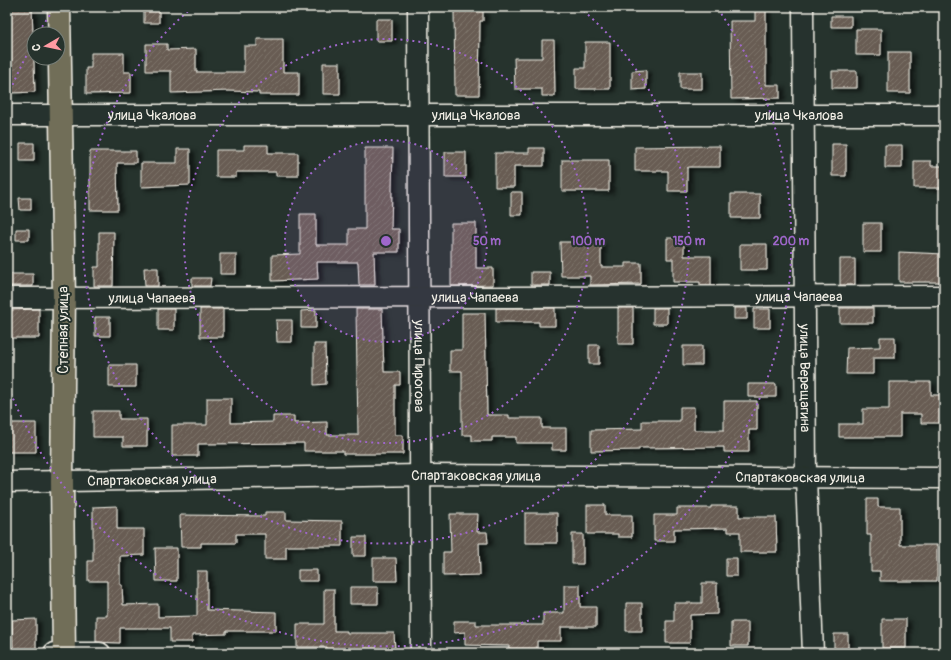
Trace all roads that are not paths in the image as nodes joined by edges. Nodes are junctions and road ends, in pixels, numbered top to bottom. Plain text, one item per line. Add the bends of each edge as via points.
1 (59, 7) edge
2 (418, 7) edge
3 (803, 7) edge
4 (60, 114) junction
5 (7, 115) edge
6 (419, 115) junction
7 (944, 115) edge
8 (804, 116) junction
9 (944, 296) edge
10 (64, 297) junction
11 (418, 297) junction
12 (804, 297) junction
13 (7, 298) edge
14 (421, 475) junction
15 (806, 478) junction
16 (944, 478) edge
17 (7, 482) edge
18 (62, 482) junction
19 (54, 653) edge
20 (64, 653) edge
21 (100, 653) edge
22 (421, 653) edge
23 (813, 653) edge

1 - 4 main road, Степная улица
2 - 6 street, улица Пирогова
3 - 8 street, улица Верещагина
4 - 5 street, улица Чкалова
4 - 6 street, улица Чкалова
4 - 10 main road, Степная улица
6 - 8 street, улица Чкалова
6 - 11 street, улица Пирогова
7 - 8 street, улица Чкалова
8 - 12 street, улица Верещагина
9 - 12 street, улица Чапаева
10 - 11 street, улица Чапаева
10 - 13 street, улица Чапаева
10 - 18 main road, Степная улица
11 - 12 street, улица Чапаева
11 - 14 street, улица Пирогова
12 - 15 street, улица Верещагина
14 - 15 street, Спартаковская улица
14 - 18 street, Спартаковская улица
14 - 22 street, улица Пирогова
15 - 16 street, Спартаковская улица
15 - 23 street, улица Верещагина
17 - 18 street, Спартаковская улица
18 - 20 main road, Степная улица
19 - 20 street
20 - 21 street

